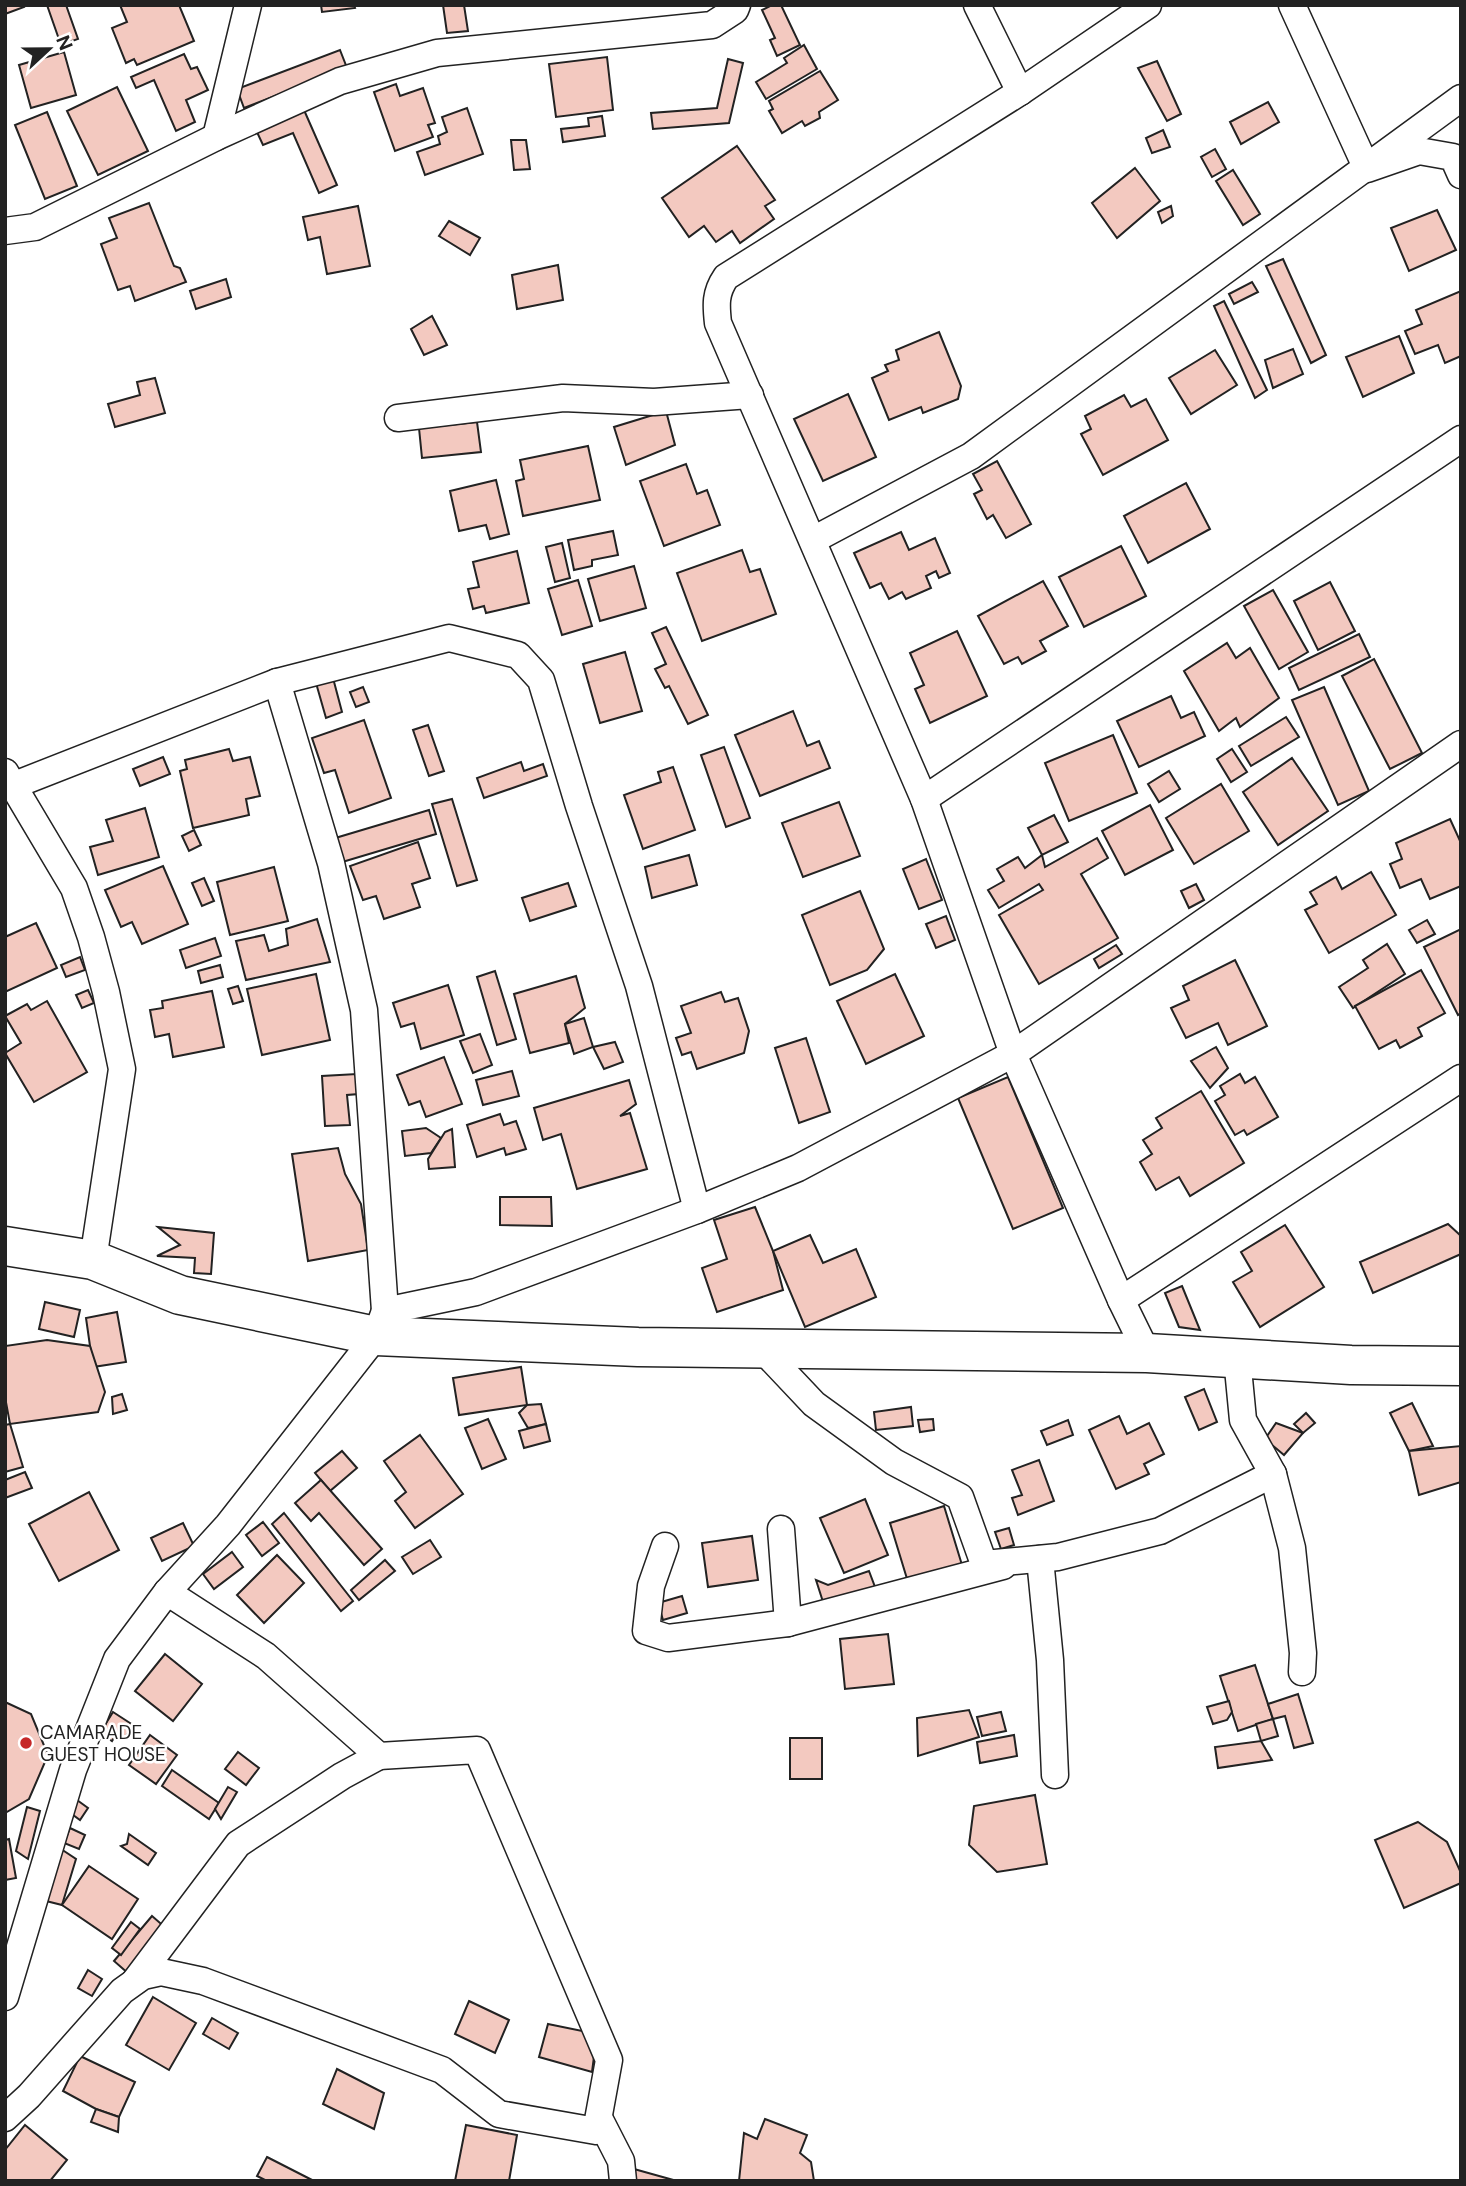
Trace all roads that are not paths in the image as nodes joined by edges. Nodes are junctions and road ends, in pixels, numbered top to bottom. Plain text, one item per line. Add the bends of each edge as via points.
1 (248, 5) edge
2 (737, 5) edge
3 (976, 5) edge
4 (1148, 5) edge
5 (1292, 5) edge
6 (1020, 92) junction
7 (1461, 98) edge
8 (216, 137) junction
9 (1367, 169) junction
10 (1461, 175) edge
11 (5, 231) edge
12 (750, 395) junction
13 (398, 418) dead end
14 (1461, 439) edge
15 (813, 540) junction
16 (277, 682) junction
17 (1461, 744) edge
18 (8, 779) edge
19 (924, 799) junction
20 (1013, 1054) junction
21 (1461, 1078) edge
22 (698, 1210) junction
23 (5, 1246) edge
24 (93, 1260) junction
25 (1121, 1300) junction
26 (380, 1324) junction
27 (762, 1349) junction
28 (1147, 1353) junction
29 (1237, 1358) junction
30 (1461, 1366) edge
31 (1273, 1474) junction
32 (781, 1529) dead end
33 (665, 1546) dead end
34 (1030, 1560) junction
35 (167, 1592) junction
36 (788, 1623) junction
37 (1302, 1672) dead end
38 (379, 1756) junction
39 (1055, 1775) dead end
40 (134, 1983) junction
41 (5, 1997) edge
42 (5, 2118) edge
43 (599, 2118) junction
44 (622, 2181) edge

1 - 8 street
2 - 8 street via 712,25 436,53 340,81
3 - 6 street
4 - 6 street
5 - 9 street
6 - 12 street via 726,278 715,302 718,323
7 - 9 street
8 - 11 street via 35,227
9 - 10 street via 1419,151 1453,157
9 - 15 street via 971,456
12 - 13 street via 654,402 563,398
12 - 15 street
14 - 19 street
15 - 19 street
16 - 18 street
16 - 22 street via 449,638 518,655 541,680 639,986
16 - 26 street via 331,863 364,1010
17 - 20 street
18 - 24 street via 74,888 106,992 122,1069
19 - 20 street
20 - 22 street via 799,1168
20 - 25 street
21 - 25 street
22 - 26 street
23 - 24 main road
24 - 26 main road via 180,1296
25 - 28 street
26 - 27 main road via 638,1348
26 - 35 street via 228,1525
27 - 28 main road
27 - 34 street via 814,1404 894,1462 960,1497 984,1564
28 - 29 main road
29 - 30 main road
29 - 31 street via 1243,1420
31 - 34 street via 1160,1531
31 - 37 street via 1292,1548
32 - 36 street
33 - 36 street via 651,1586 646,1631 667,1638
34 - 36 street
34 - 39 street via 1050,1660
35 - 38 street via 266,1656
35 - 41 street via 117,1659 78,1758
38 - 40 street via 238,1844
38 - 43 street via 477,1750 609,2060
40 - 42 street
40 - 43 street via 161,1972 204,1981 442,2070 499,2114 596,2131
43 - 44 street via 621,2161

